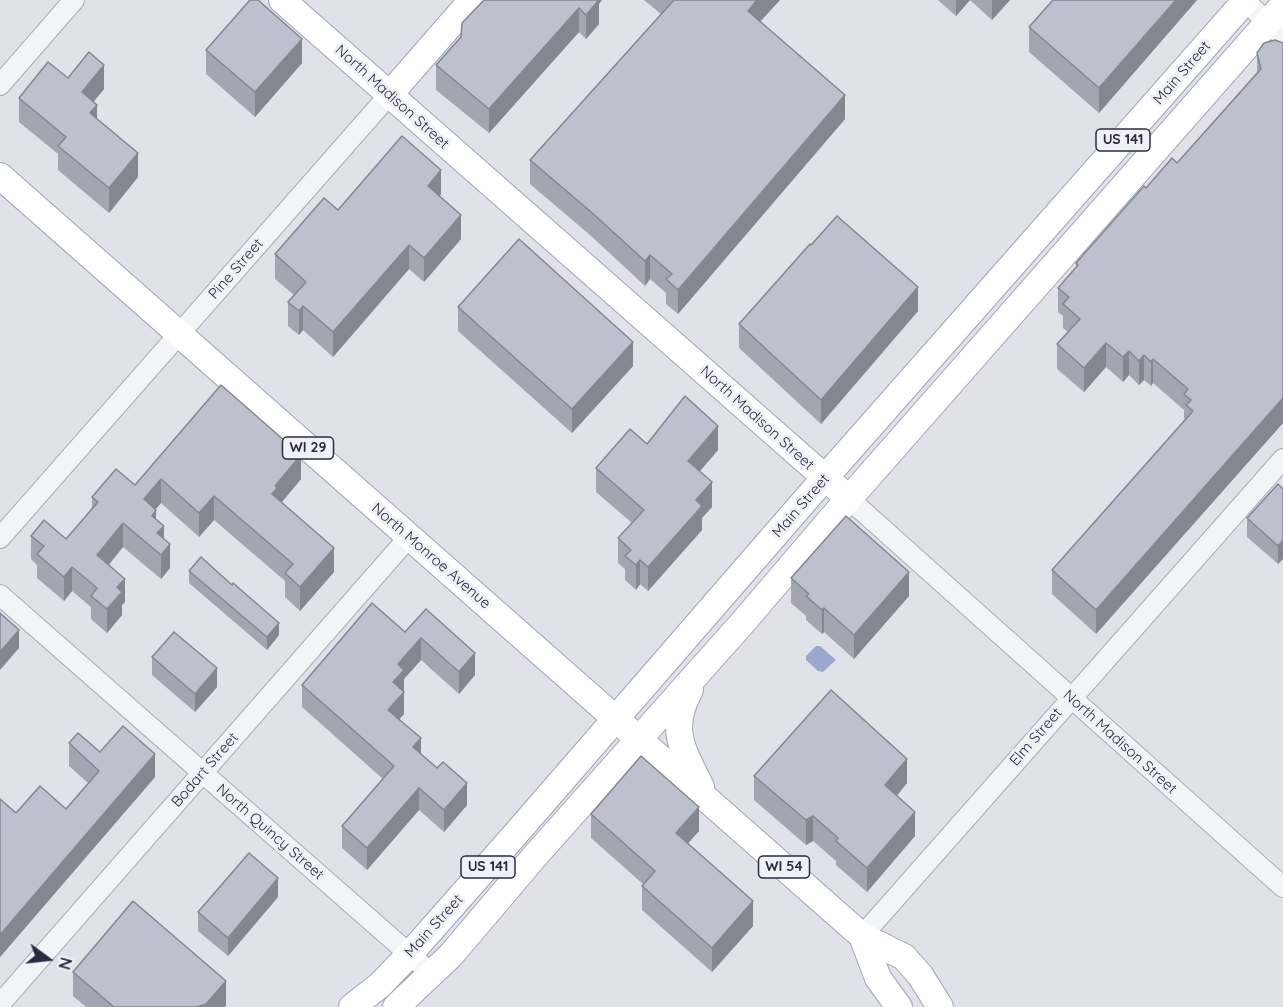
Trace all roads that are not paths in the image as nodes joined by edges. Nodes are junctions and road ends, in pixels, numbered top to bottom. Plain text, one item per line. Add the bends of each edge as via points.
1 (74, 0) edge
2 (282, 0) edge
3 (472, 0) edge
4 (1245, 1) edge
5 (1278, 21) edge
6 (0, 85) edge
7 (390, 94) junction
8 (0, 176) edge
9 (179, 334) junction
10 (1283, 459) edge
11 (826, 478) junction
12 (849, 499) junction
13 (410, 537) junction
14 (0, 538) edge
15 (0, 595) edge
16 (702, 668) junction
17 (1071, 698) junction
18 (616, 719) junction
19 (639, 739) junction
20 (202, 773) junction
21 (706, 798) junction
22 (1283, 887) edge
23 (862, 936) junction
24 (409, 955) junction
25 (432, 974) junction
26 (0, 1006) edge
27 (352, 1007) edge
28 (396, 1007) edge
29 (899, 1007) edge
30 (940, 1007) edge

1 - 6 street
2 - 7 main road, North Madison Street
3 - 7 main road, Pine Street
4 - 5 street
4 - 11 main road, Main Street / US 141
5 - 12 main road, Main Street / US 141
7 - 9 street, Pine Street
7 - 11 main road, North Madison Street
8 - 9 main road, North Monroe Avenue / WI 29
9 - 13 main road, North Monroe Avenue / WI 29
9 - 14 street, Pine Street
10 - 17 street, Elm Street
11 - 12 main road, North Madison Street
11 - 18 main road, Main Street / US 141
12 - 16 main road, Main Street / US 141
12 - 17 street, North Madison Street
13 - 18 main road, North Monroe Avenue / WI 29
13 - 20 street, Bodart Street
15 - 20 street, North Quincy Street
16 - 19 main road, Main Street / US 141
16 - 21 main road via 677,724 682,746
17 - 22 street, North Madison Street
17 - 23 street, Elm Street
18 - 19 main road, North Monroe Avenue / WI 29
18 - 24 main road, Main Street / US 141
19 - 21 main road, North Monroe Avenue / WI 54
19 - 25 main road, Main Street / US 141
20 - 24 street, North Quincy Street
20 - 26 street, Bodart Street
21 - 23 main road, North Monroe Avenue / WI 54
23 - 29 main road, WI 54 via 878,978
23 - 30 main road, WI 54 via 904,957
24 - 25 street, North Quincy Street
24 - 27 main road, Main Street / US 141
25 - 28 main road, Main Street / US 141

